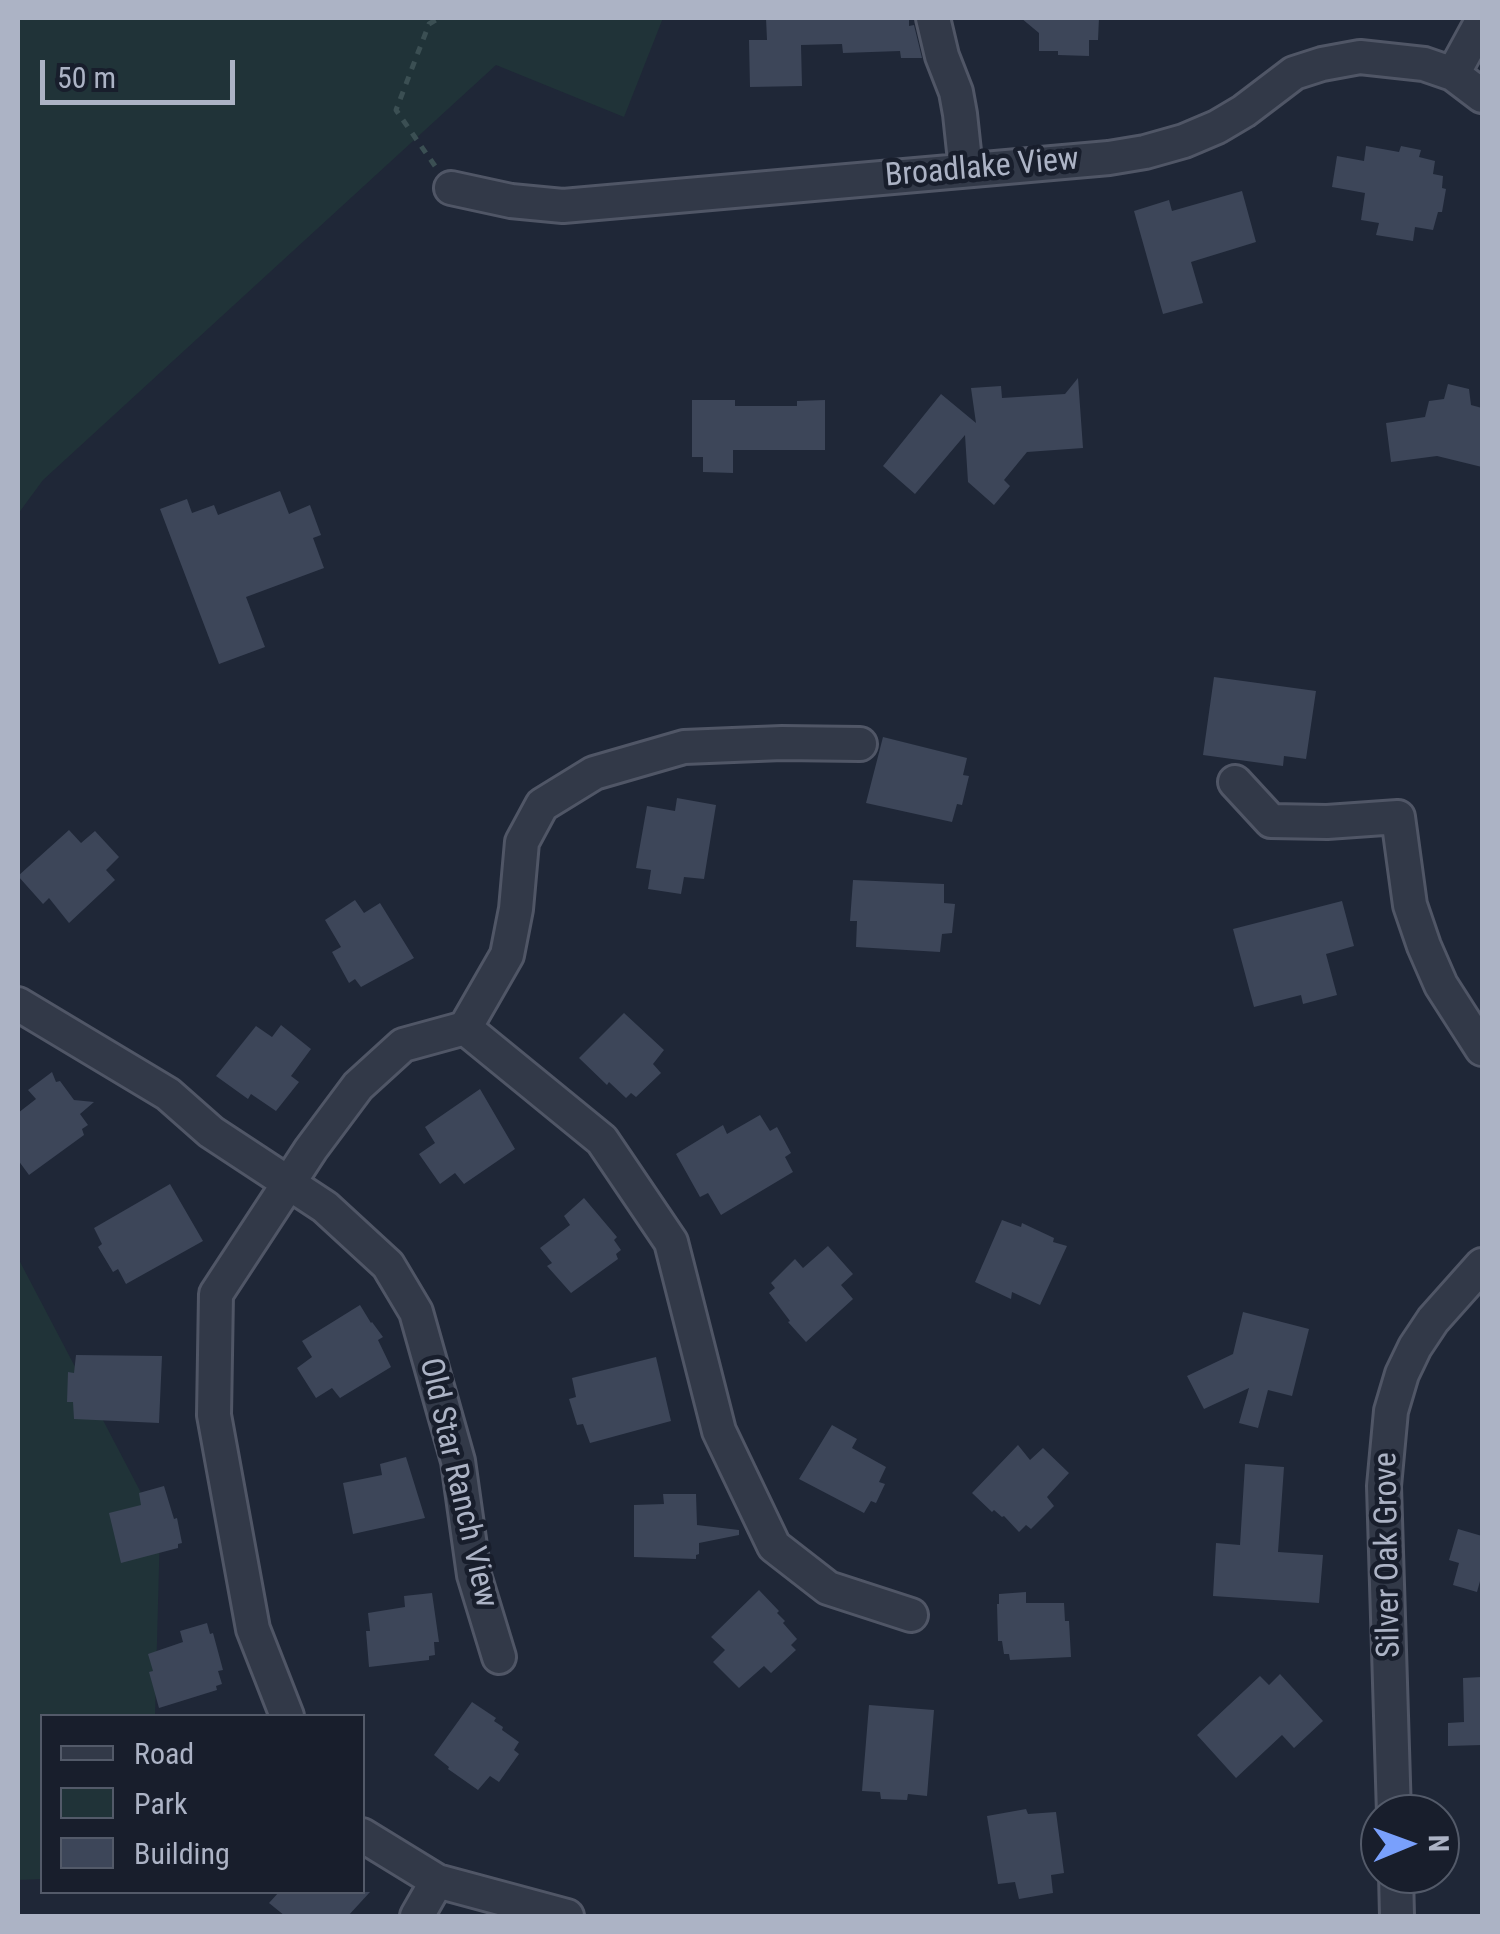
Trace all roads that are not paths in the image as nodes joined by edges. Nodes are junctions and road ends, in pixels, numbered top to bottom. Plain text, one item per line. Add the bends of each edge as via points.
1 (933, 18) edge
2 (1482, 21) edge
3 (1453, 74) junction
4 (1482, 96) edge
5 (966, 170) junction
6 (451, 188) road end
7 (860, 744) dead end
8 (1235, 782) dead end
9 (18, 1004) edge
10 (465, 1028) junction
11 (1482, 1049) edge
12 (289, 1184) junction
13 (1482, 1265) edge
14 (911, 1615) dead end
15 (499, 1656) dead end
16 (286, 1714) edge
17 (1393, 1794) edge
18 (365, 1837) edge
19 (437, 1881) junction
20 (417, 1916) edge
21 (568, 1916) edge

1 - 5 street via 956,92
2 - 3 street
3 - 4 street, Broadlake View
3 - 5 street, Broadlake View via 1390,59 1322,64 1294,73 1244,111 1184,141 1109,158
5 - 6 street, Broadlake View via 563,206
7 - 10 street via 684,747 594,773 542,805 522,842 507,955
8 - 11 street via 1271,821 1398,818 1410,905 1424,946
9 - 12 street, Old Star Ranch View via 168,1094
10 - 12 street via 404,1045 358,1086
10 - 14 street via 602,1140 671,1242 719,1431 774,1546 828,1588
12 - 15 street, Old Star Ranch View via 325,1206 388,1266 416,1312 458,1461 474,1575
12 - 16 street via 216,1294 214,1415 253,1629
13 - 17 street, Silver Oak Grove via 1433,1320 1402,1374 1391,1411 1384,1486
18 - 19 street
19 - 20 street
19 - 21 street

